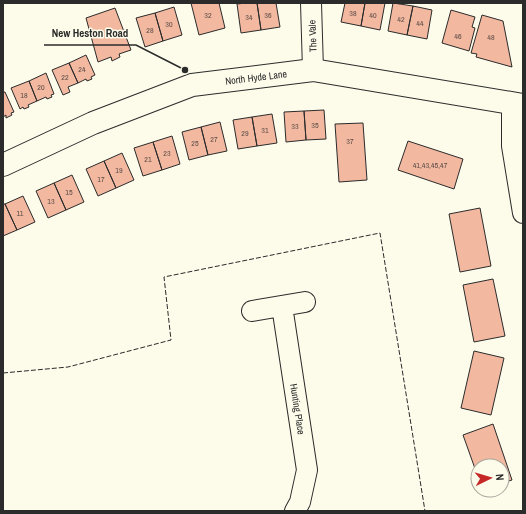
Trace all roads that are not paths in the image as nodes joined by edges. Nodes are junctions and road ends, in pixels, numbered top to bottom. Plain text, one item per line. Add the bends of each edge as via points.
1 (311, 3) edge
2 (313, 70) junction
3 (517, 105) edge
4 (3, 165) edge
5 (523, 213) edge
6 (305, 302) dead end
7 (282, 306) junction
8 (252, 311) dead end
9 (295, 511) edge

1 - 2 street, The Vale
2 - 3 street, North Hyde Lane
2 - 4 street, North Hyde Lane via 192,85 92,123
3 - 5 street via 512,146
6 - 7 street
7 - 8 street
7 - 9 street, Hunting Place via 307,470 300,502

